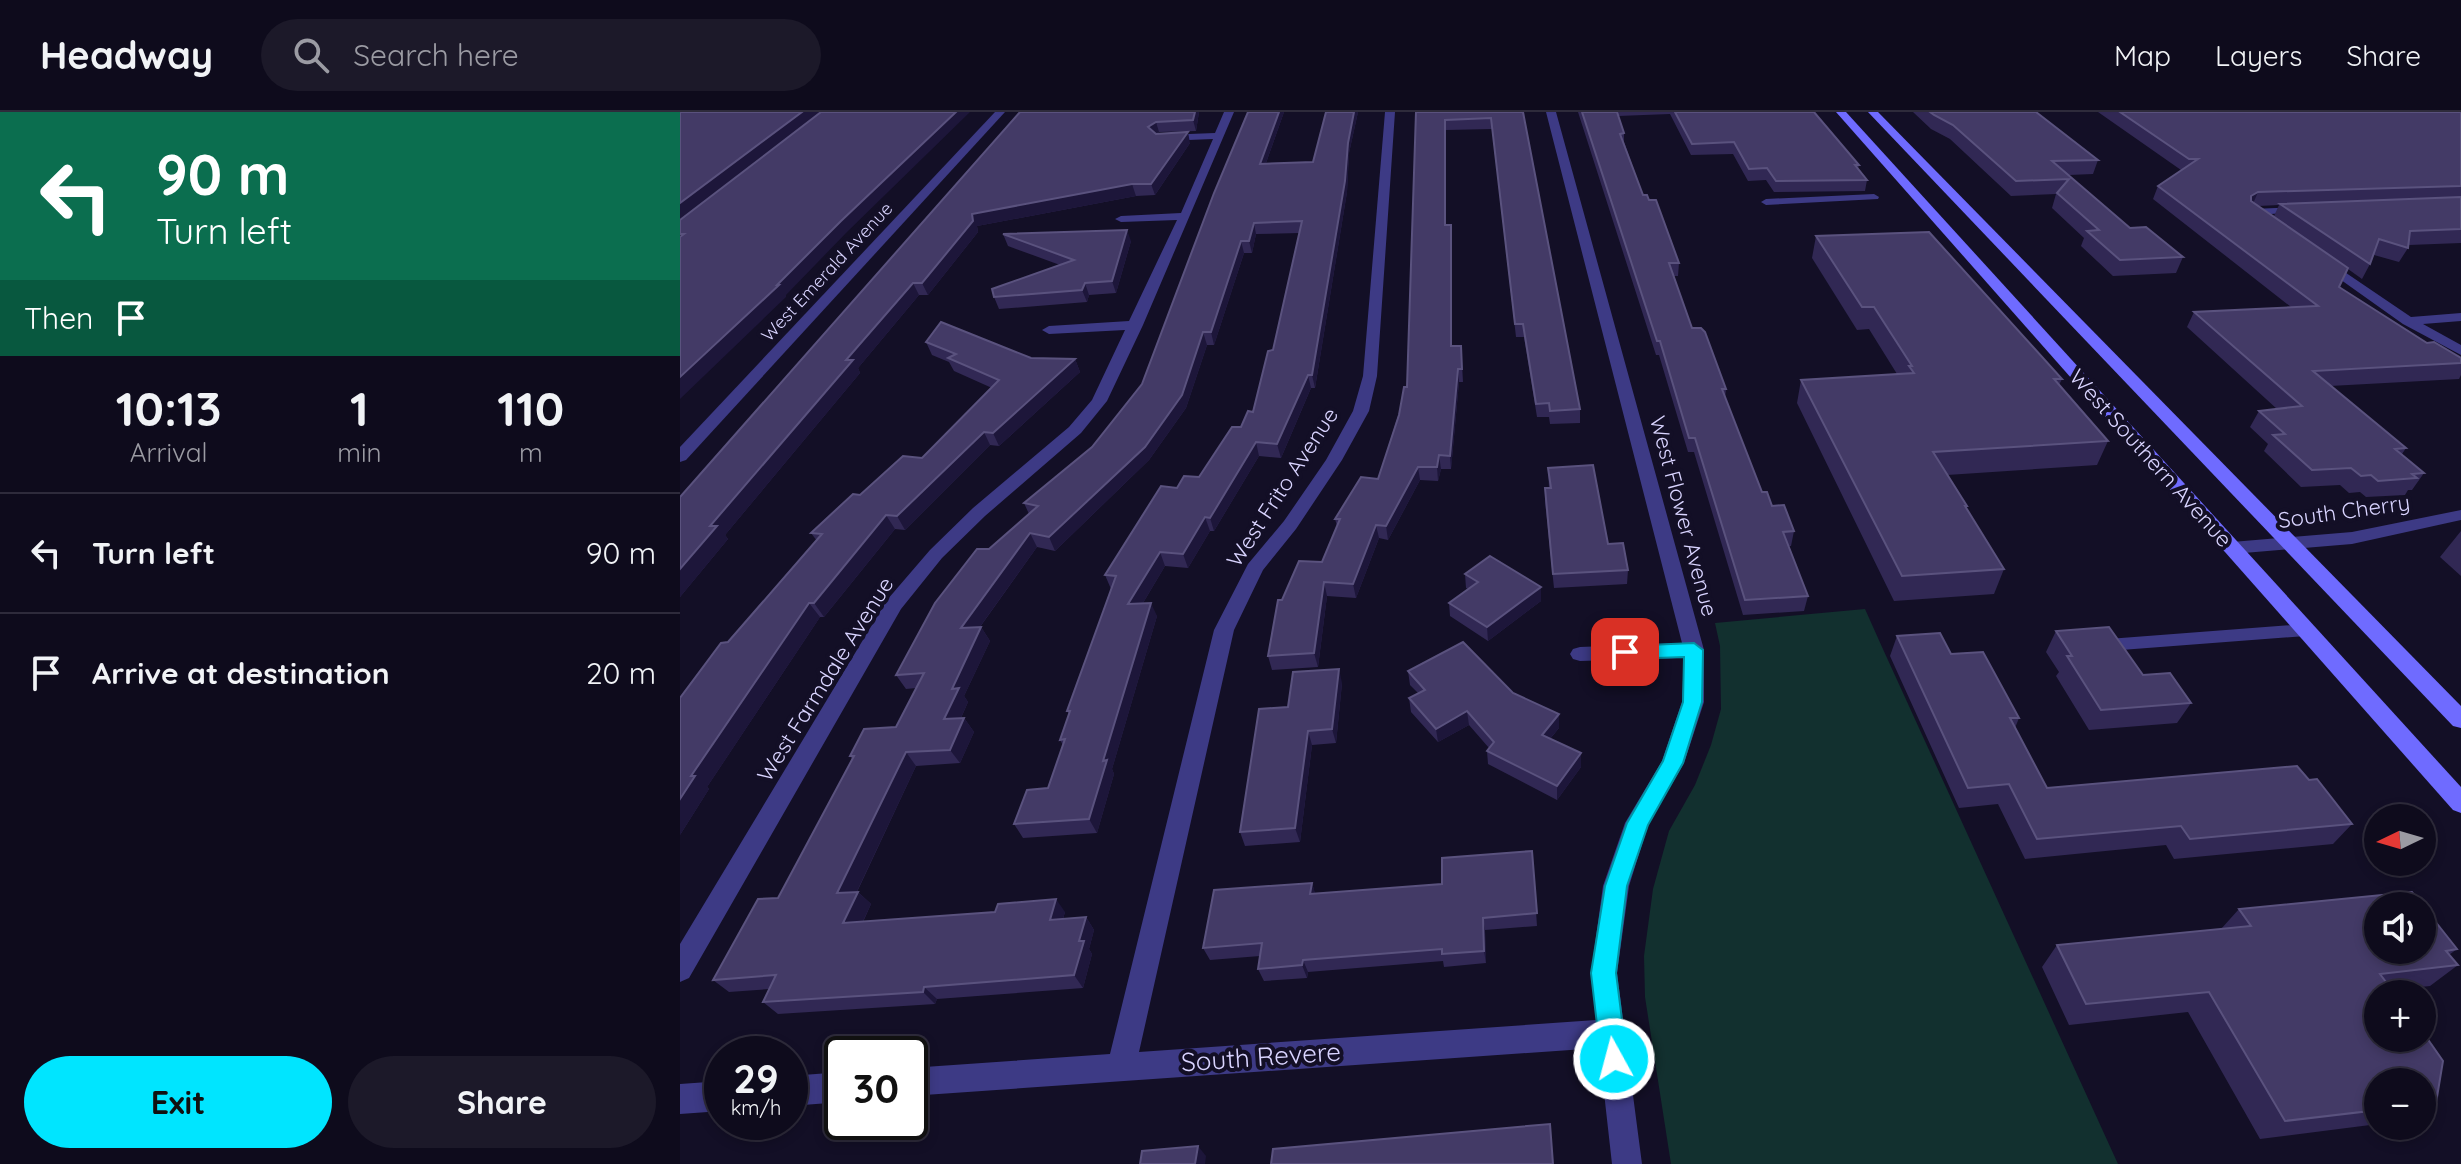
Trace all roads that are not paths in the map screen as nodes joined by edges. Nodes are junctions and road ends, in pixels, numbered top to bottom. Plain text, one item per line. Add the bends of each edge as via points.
1 (1000, 112) edge
2 (1229, 112) edge
3 (1390, 112) edge
4 (1551, 112) edge
5 (1841, 112) edge
6 (1873, 112) edge
7 (1219, 136) junction
8 (1159, 138) edge
9 (1874, 197) dead end
10 (1766, 202) dead end
11 (2312, 209) edge
12 (1185, 216) junction
13 (1121, 219) dead end
14 (2277, 229) edge
15 (2315, 255) edge
16 (2461, 317) edge
17 (2408, 321) junction
18 (1136, 325) junction
19 (1049, 330) dead end
20 (2461, 351) edge
21 (680, 457) edge
22 (2461, 515) edge
23 (2290, 544) junction
24 (2232, 548) junction
25 (2306, 630) junction
26 (2108, 645) edge
27 (1694, 650) junction
28 (1580, 654) dead end
29 (2461, 720) edge
30 (2461, 803) edge
31 (680, 969) edge
32 (1611, 1033) junction
33 (1121, 1067) junction
34 (928, 1081) edge
35 (704, 1097) edge
36 (680, 1099) edge
37 (1627, 1164) edge

1 - 21 street, West Emerald Avenue
2 - 7 street, West Farmdale Avenue
3 - 33 street, West Frito Avenue via 1370,376 1361,411 1334,460 1255,568 1224,630
4 - 27 street, West Flower Avenue
5 - 24 main road, West Southern Avenue
6 - 23 main road, West Southern Avenue
7 - 8 street
7 - 12 street, West Farmdale Avenue
9 - 10 lane
11 - 14 street via 2252,212
12 - 13 street
12 - 18 street, West Farmdale Avenue
15 - 17 street
16 - 17 street
17 - 20 street
18 - 19 street
18 - 31 street, West Farmdale Avenue via 1099,401 1075,430 979,512 894,605
22 - 23 street, South Cherry via 2352,538
23 - 24 street, South Cherry
23 - 29 main road, West Southern Avenue
24 - 25 main road, West Southern Avenue
25 - 26 lane
25 - 30 main road, West Southern Avenue
27 - 28 street
27 - 32 street, West Flower Avenue via 1693,702 1673,763 1637,823 1616,886 1604,973
32 - 33 street, South Revere
32 - 37 street, West Flower Avenue
33 - 34 street, South Revere
35 - 36 street

